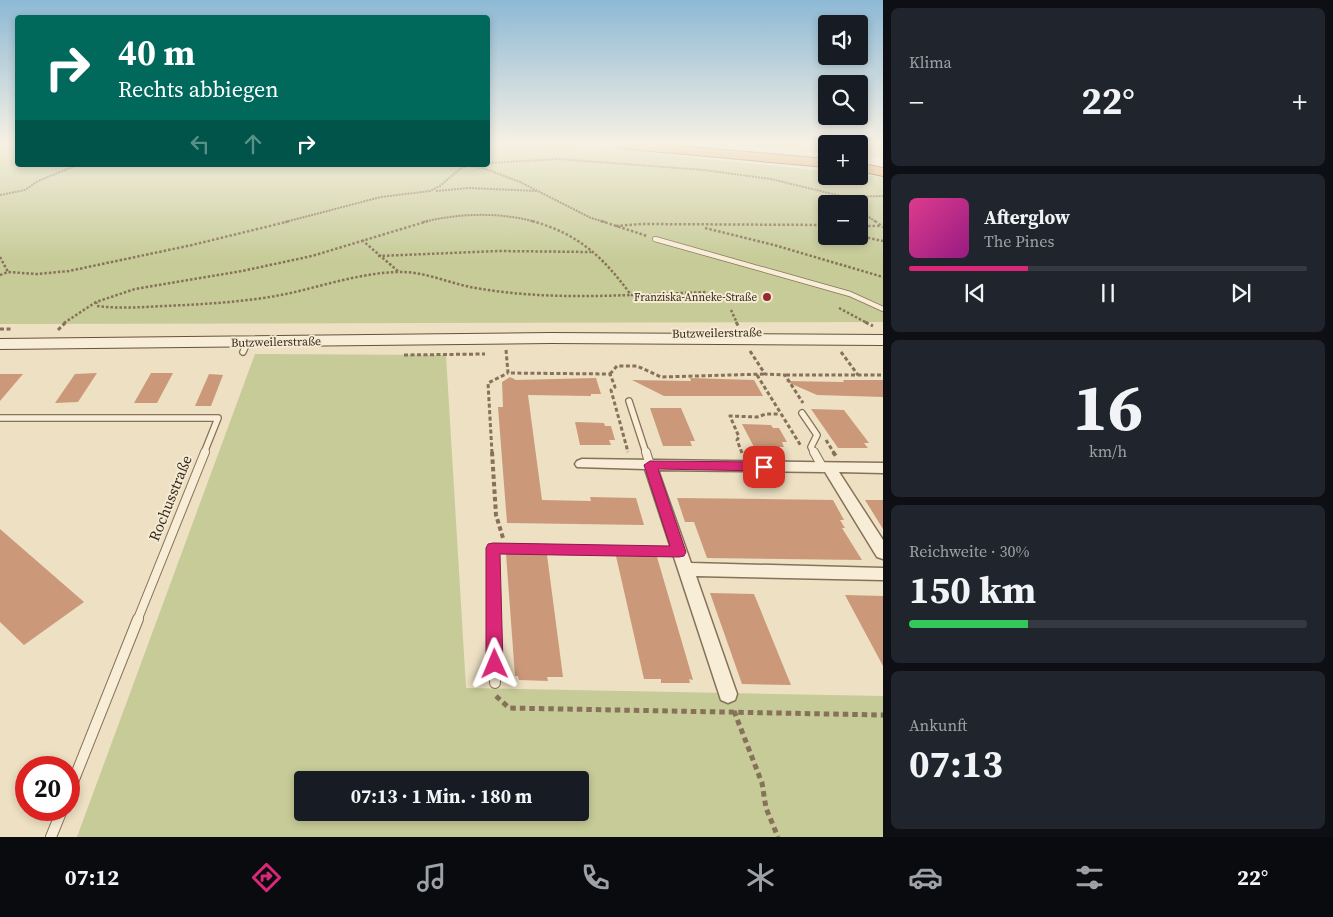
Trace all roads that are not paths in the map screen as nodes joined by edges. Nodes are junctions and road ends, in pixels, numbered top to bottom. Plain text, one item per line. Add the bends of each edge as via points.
1 (654, 239) road end
2 (883, 309) edge
3 (880, 333) edge
4 (0, 344) edge
5 (629, 401) dead end
6 (804, 411) road end
7 (0, 418) edge
8 (582, 464) dead end
9 (650, 465) junction
10 (827, 468) junction
11 (883, 468) edge
12 (679, 552) junction
13 (883, 553) edge
14 (685, 569) junction
15 (883, 574) edge
16 (495, 683) road end
17 (728, 694) dead end
18 (80, 764) edge
19 (58, 821) edge
20 (51, 837) edge

1 - 2 lane via 850,294
3 - 4 main road, Butzweilerstraße via 245,347
5 - 9 lane
6 - 10 lane via 817,435 812,447
7 - 18 lane, Rochusstraße via 218,418
8 - 9 street
9 - 10 street
9 - 12 street
10 - 11 street
10 - 13 street
12 - 14 street
12 - 16 lane via 493,548
14 - 15 street
14 - 17 street
19 - 20 lane

